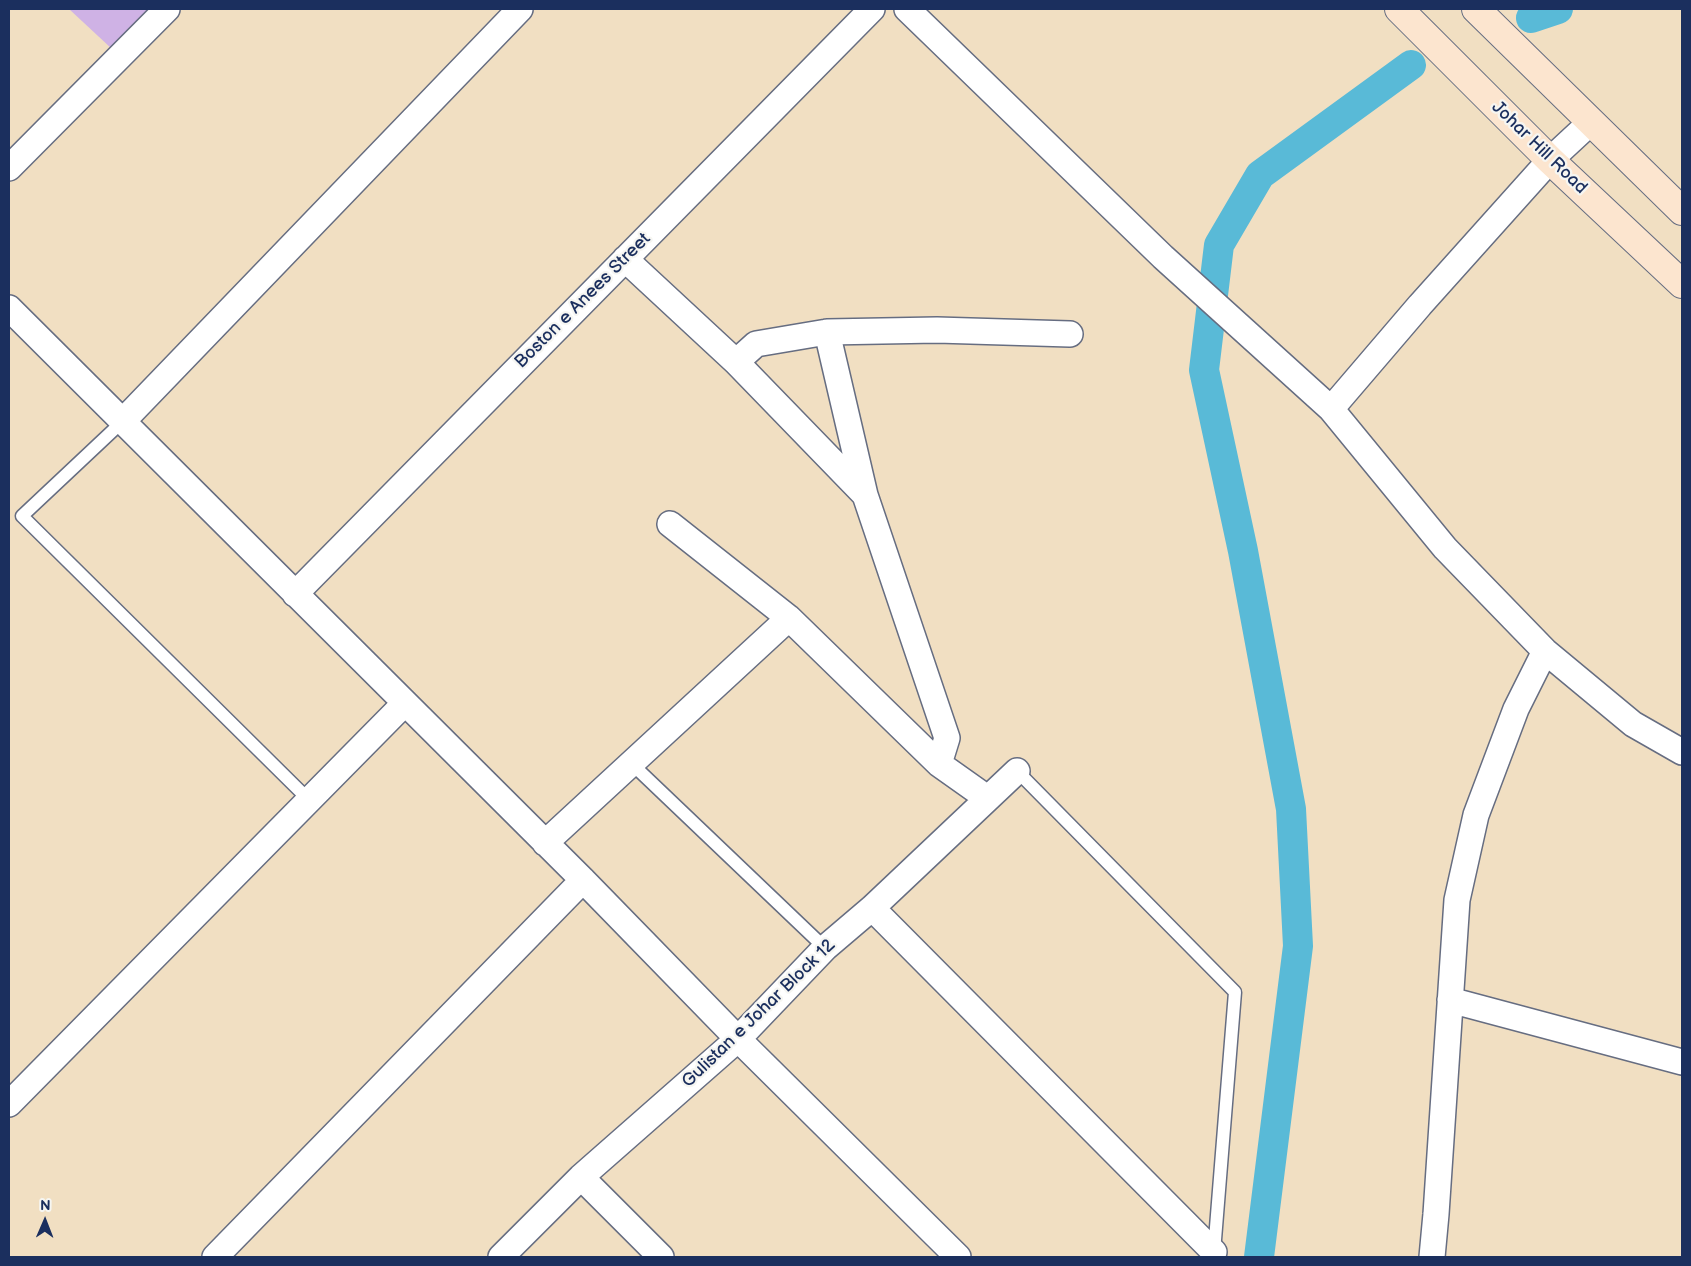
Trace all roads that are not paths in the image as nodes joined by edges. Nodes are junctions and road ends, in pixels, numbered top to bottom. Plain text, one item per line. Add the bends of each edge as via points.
1 (167, 9) edge
2 (520, 9) edge
3 (872, 9) edge
4 (907, 9) edge
5 (1399, 9) edge
6 (1476, 9) edge
7 (1591, 122) junction
8 (1550, 160) junction
9 (9, 168) edge
10 (1682, 211) edge
11 (625, 259) junction
12 (1682, 284) edge
13 (9, 308) edge
14 (827, 332) junction
15 (1070, 334) dead end
16 (736, 362) junction
17 (1331, 410) junction
18 (122, 422) junction
19 (865, 495) junction
20 (670, 524) dead end
21 (296, 594) junction
22 (789, 618) junction
23 (1545, 651) junction
24 (405, 703) junction
25 (1682, 752) edge
26 (631, 763) junction
27 (939, 764) junction
28 (1017, 771) joint
29 (987, 798) junction
30 (309, 800) junction
31 (546, 843) junction
32 (583, 880) junction
33 (872, 908) junction
34 (825, 948) junction
35 (1450, 1000) junction
36 (738, 1039) junction
37 (1682, 1062) edge
38 (9, 1104) edge
39 (581, 1177) junction
40 (1214, 1255) edge
41 (215, 1257) edge
42 (501, 1257) edge
43 (662, 1257) edge
44 (958, 1257) edge
45 (1432, 1257) edge

1 - 9 street
2 - 18 street
3 - 11 street, Boston e Anees Street
4 - 17 street via 1163,256
5 - 8 street, Johar Hill Road
6 - 7 street
7 - 8 street
7 - 10 street
8 - 12 street, Johar Hill Road
8 - 17 street
11 - 16 street
11 - 21 street, Boston e Anees Street
13 - 18 street
14 - 15 street via 937,330
14 - 16 street via 756,344
14 - 19 street
16 - 19 street
17 - 23 street via 1445,548
18 - 21 street
18 - 30 lane via 22,516
19 - 27 street via 947,738
20 - 22 street
21 - 24 street
22 - 26 street
22 - 27 street
23 - 25 street via 1633,724
23 - 35 street via 1516,709 1476,815 1457,900
24 - 30 street
24 - 31 street
26 - 31 street
26 - 34 lane
27 - 29 street
28 - 29 street, Gulistan e Johar Block 12
28 - 40 lane via 1235,992
29 - 33 street, Gulistan e Johar Block 12
30 - 38 street
31 - 32 street
32 - 36 street
32 - 41 street
33 - 34 street, Gulistan e Johar Block 12
33 - 40 street
34 - 36 street, Gulistan e Johar Block 12
35 - 37 street
35 - 45 street
36 - 39 street, Gulistan e Johar Block 12
36 - 44 street
39 - 42 street, Gulistan e Johar Block 12
39 - 43 street

